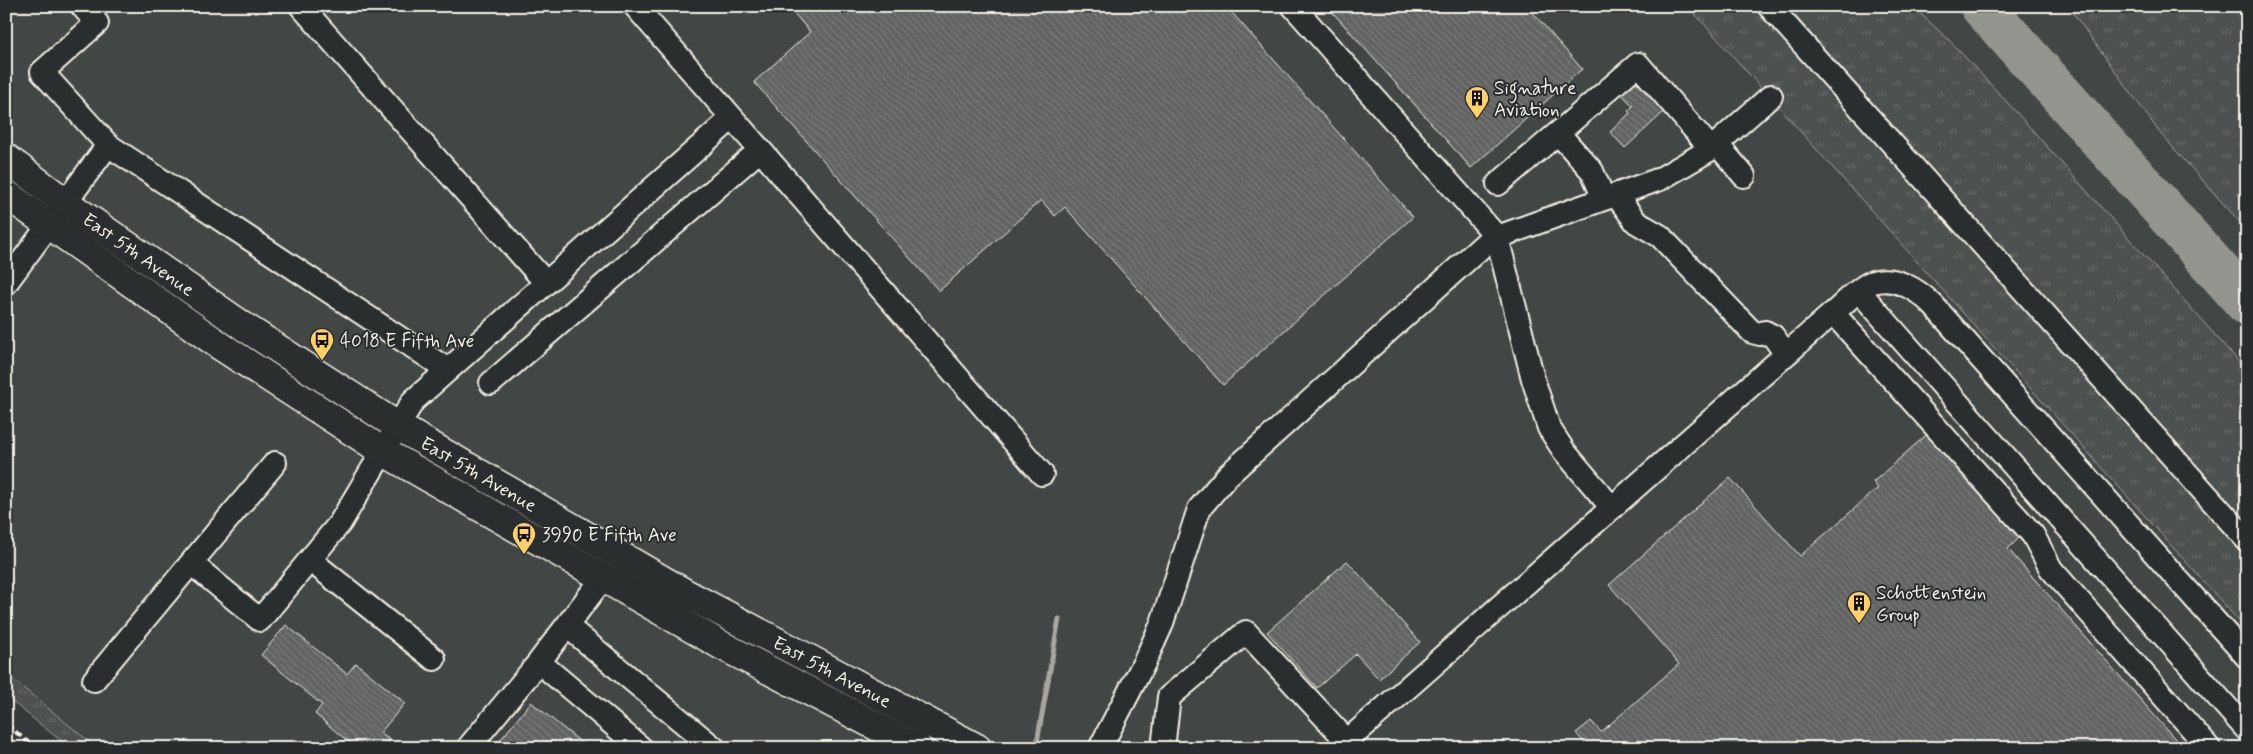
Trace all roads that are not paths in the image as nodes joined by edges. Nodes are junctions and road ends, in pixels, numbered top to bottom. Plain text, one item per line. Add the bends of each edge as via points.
1 (82, 6) edge
2 (301, 6) edge
3 (634, 6) edge
4 (1293, 6) edge
5 (1769, 6) edge
6 (1770, 96) dead end
7 (732, 118) junction
8 (1558, 133) junction
9 (108, 145) junction
10 (1714, 146) junction
11 (760, 150) junction
12 (6, 158) edge
13 (1744, 176) dead end
14 (1498, 184) dead end
15 (6, 194) edge
16 (1610, 197) junction
17 (66, 203) junction
18 (50, 226) junction
19 (1497, 236) junction
20 (6, 283) edge
21 (546, 283) junction
22 (1859, 291) junction
23 (1833, 313) junction
24 (1786, 354) junction
25 (448, 370) junction
26 (491, 383) dead end
27 (399, 427) junction
28 (384, 452) junction
29 (275, 463) dead end
30 (1042, 474) dead end
31 (1612, 508) junction
32 (2247, 540) edge
33 (310, 560) junction
34 (191, 563) junction
35 (603, 578) junction
36 (567, 626) junction
37 (2247, 657) edge
38 (434, 659) dead end
39 (539, 662) junction
40 (94, 680) dead end
41 (2247, 730) edge
42 (1343, 744) edge
43 (468, 748) edge
44 (642, 748) edge
45 (714, 748) edge
46 (918, 748) edge
47 (978, 748) edge
48 (1100, 748) edge
49 (1163, 748) edge
50 (2209, 748) edge

1 - 9 street via 97,23 42,72
2 - 21 street
3 - 7 street
4 - 19 street
5 - 32 street
6 - 10 street
7 - 11 street
7 - 21 street
8 - 10 street via 1638,64
8 - 14 street
8 - 16 street
9 - 17 street
9 - 25 street
10 - 13 street
10 - 16 street via 1660,179
11 - 26 street
11 - 30 street
12 - 17 main road, East 5th Avenue
15 - 18 main road, East 5th Avenue
16 - 19 street
16 - 24 street via 1636,222 1660,236 1752,332 1773,336
17 - 18 street
17 - 27 main road, East 5th Avenue via 243,326
18 - 20 street
18 - 28 main road, East 5th Avenue via 222,347
19 - 31 street via 1533,379 1549,428
19 - 48 street via 1227,476 1199,509 1161,626
21 - 25 street
22 - 23 street
22 - 37 street via 1870,284 1893,282 1906,285 1926,298
22 - 41 street
23 - 24 street
23 - 50 street via 2033,535 2051,569
24 - 31 street
25 - 27 street via 413,401
27 - 28 street
27 - 47 main road, East 5th Avenue via 685,593
28 - 33 street via 340,523
28 - 35 main road, East 5th Avenue
29 - 34 street
31 - 42 street
33 - 34 street via 260,620
33 - 38 street
34 - 40 street
35 - 36 street
35 - 46 main road, East 5th Avenue via 721,645
36 - 39 street
36 - 45 street
39 - 43 street
39 - 44 street
42 - 49 street via 1246,632 1169,697

